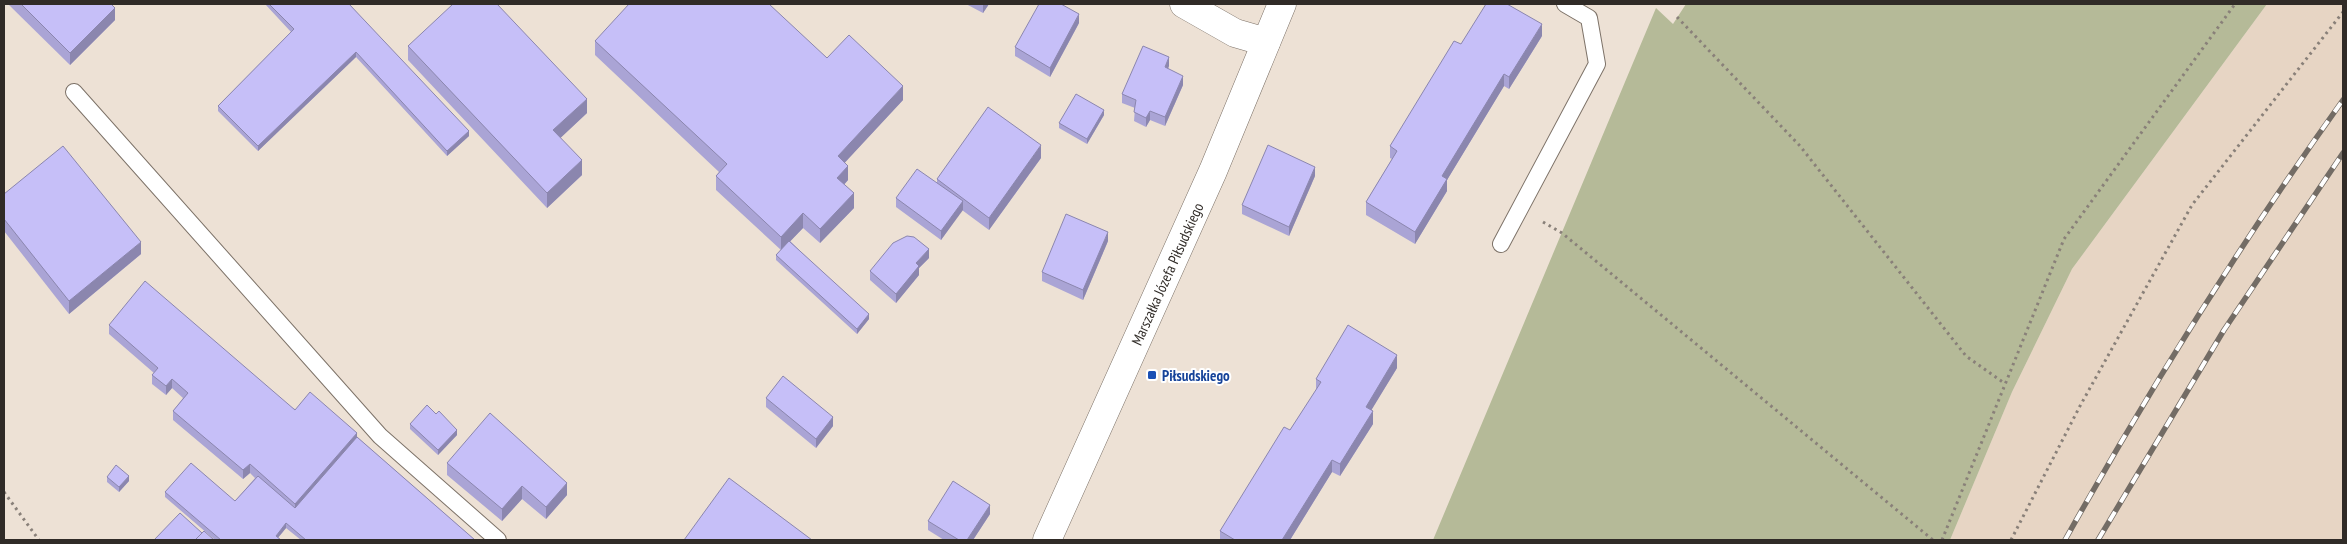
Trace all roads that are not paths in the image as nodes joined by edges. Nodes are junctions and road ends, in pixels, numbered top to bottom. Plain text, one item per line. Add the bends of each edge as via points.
1 (1184, 4) edge
2 (1282, 4) edge
3 (1565, 4) edge
4 (1266, 42) junction
5 (74, 92) dead end
6 (1501, 244) dead end
7 (498, 540) edge
8 (1047, 540) edge

1 - 4 street via 1235,33
2 - 4 street, Marszałka Józefa Piłsudskiego
3 - 6 lane via 1589,18 1598,64
4 - 8 street, Marszałka Józefa Piłsudskiego via 1213,171
5 - 7 lane via 380,436

